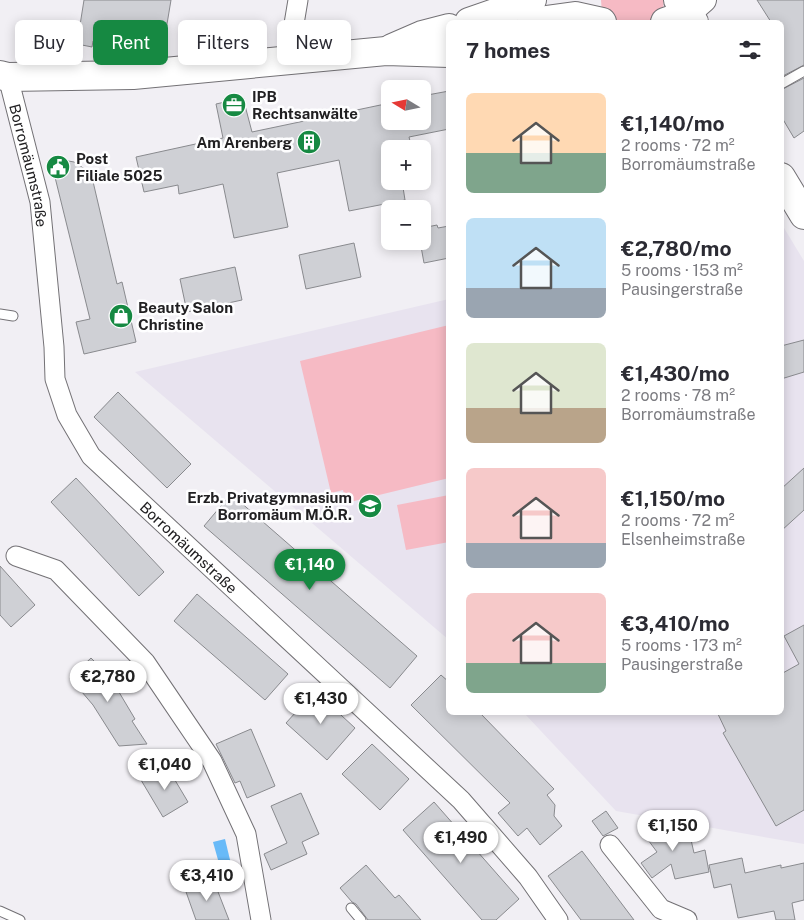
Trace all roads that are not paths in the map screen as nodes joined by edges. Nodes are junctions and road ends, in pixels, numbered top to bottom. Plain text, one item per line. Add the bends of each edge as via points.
1 (298, 0) edge
2 (538, 16) edge
3 (590, 16) edge
4 (295, 20) edge
5 (492, 20) edge
6 (446, 45) edge
7 (351, 54) edge
8 (277, 61) edge
9 (804, 71) edge
10 (4, 76) edge
11 (784, 82) edge
12 (784, 182) edge
13 (804, 215) edge
14 (0, 314) edge
15 (13, 316) dead end
16 (16, 556) dead end
17 (610, 845) dead end
18 (351, 908) dead end
19 (0, 911) edge
20 (20, 920) edge
21 (261, 920) edge
22 (361, 920) edge
23 (558, 920) edge
24 (687, 920) edge

1 - 4 street
2 - 3 main road
2 - 5 main road
6 - 7 main road via 422,35 386,51
8 - 10 main road via 132,75
9 - 11 lane
10 - 23 street, Borromäumstraße via 40,202 55,380 68,415 91,456 461,800 528,877
12 - 13 main road
14 - 15 lane
16 - 21 street via 56,570 145,662 212,761 246,834
17 - 24 street via 661,909
18 - 22 lane
19 - 20 lane

